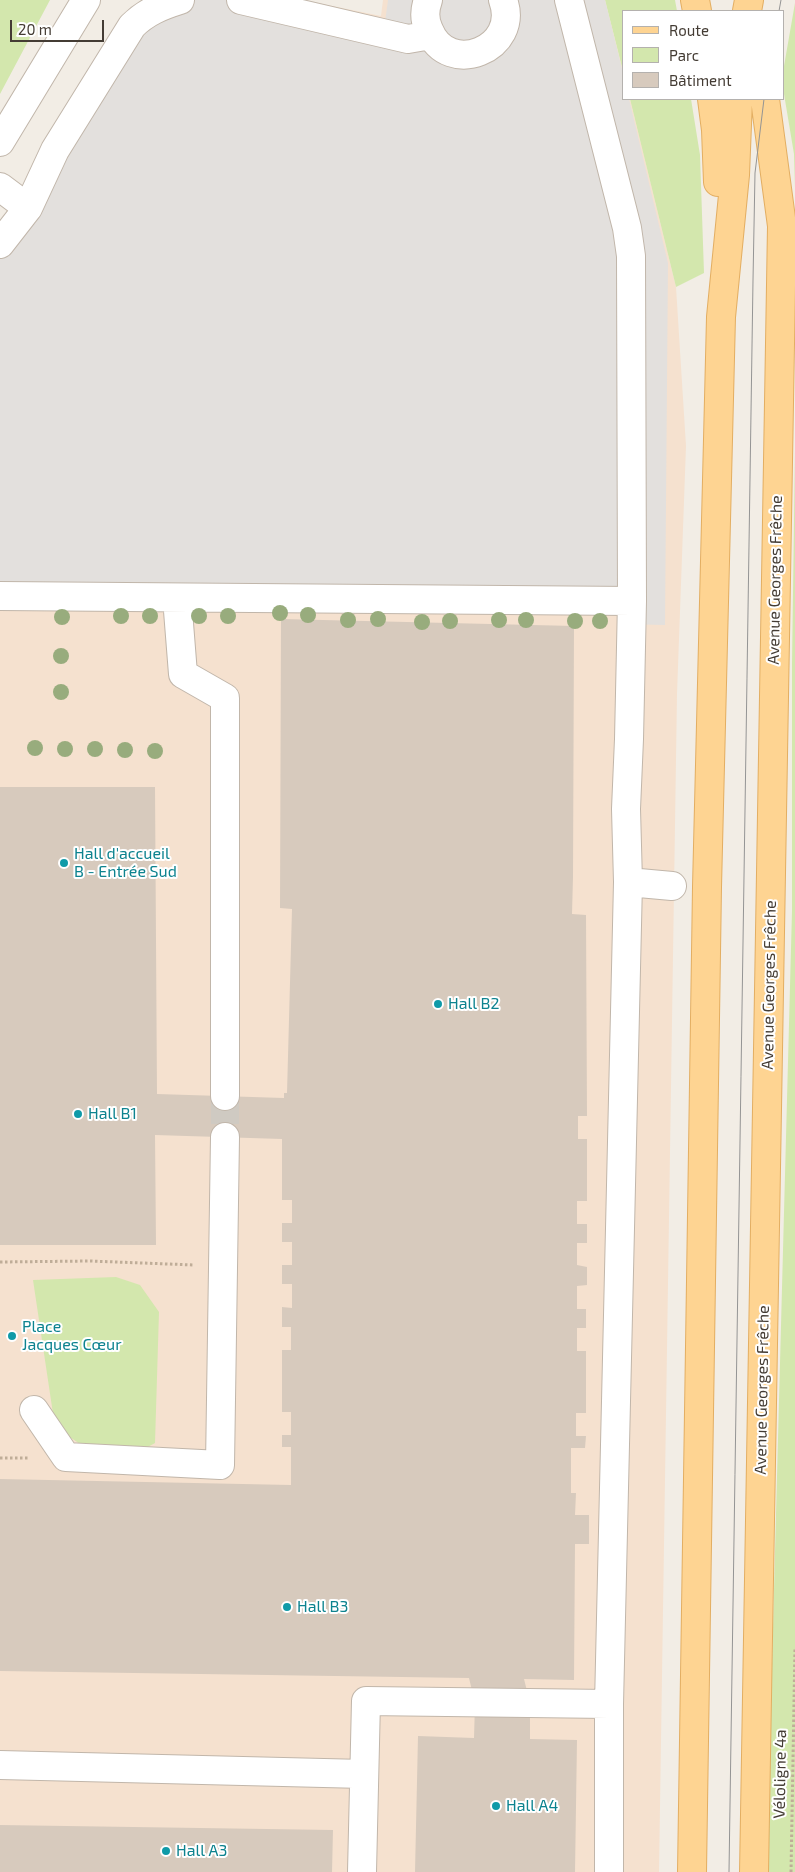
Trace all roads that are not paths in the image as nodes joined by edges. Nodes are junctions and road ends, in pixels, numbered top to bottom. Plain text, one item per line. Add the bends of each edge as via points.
1 (85, 0) edge
2 (180, 0) edge
3 (241, 0) edge
4 (428, 0) edge
5 (503, 0) edge
6 (571, 5) edge
7 (430, 35) junction
8 (712, 100) edge
9 (738, 100) edge
10 (765, 100) edge
11 (0, 142) edge
12 (0, 187) edge
13 (28, 208) junction
14 (0, 244) edge
15 (721, 317) junction
16 (0, 596) edge
17 (177, 598) junction
18 (632, 601) junction
19 (628, 882) junction
20 (672, 886) dead end
21 (225, 1096) tunnel mouth
22 (225, 1137) tunnel mouth
23 (34, 1410) dead end
24 (609, 1704) junction
25 (0, 1765) edge
26 (364, 1774) junction
27 (362, 1872) edge
28 (610, 1872) edge
29 (692, 1872) edge
30 (754, 1872) edge

1 - 11 street
2 - 13 street via 158,7 132,26 55,150
3 - 7 street via 408,39
4 - 7 street via 425,22
5 - 7 street via 506,22 501,34 481,52 470,55 452,52
6 - 18 street via 627,228 630,256
8 - 15 main road via 718,170
9 - 15 main road via 735,176
10 - 30 main road, Avenue Georges Frêche via 782,226
12 - 13 street
13 - 14 street
15 - 29 main road via 707,887
16 - 17 street
17 - 18 street
17 - 21 street via 183,674 225,698
18 - 19 street via 626,809
19 - 20 street
19 - 24 street
22 - 23 street via 220,1465 66,1458
24 - 26 street via 366,1701
24 - 28 street
25 - 26 street
26 - 27 street

